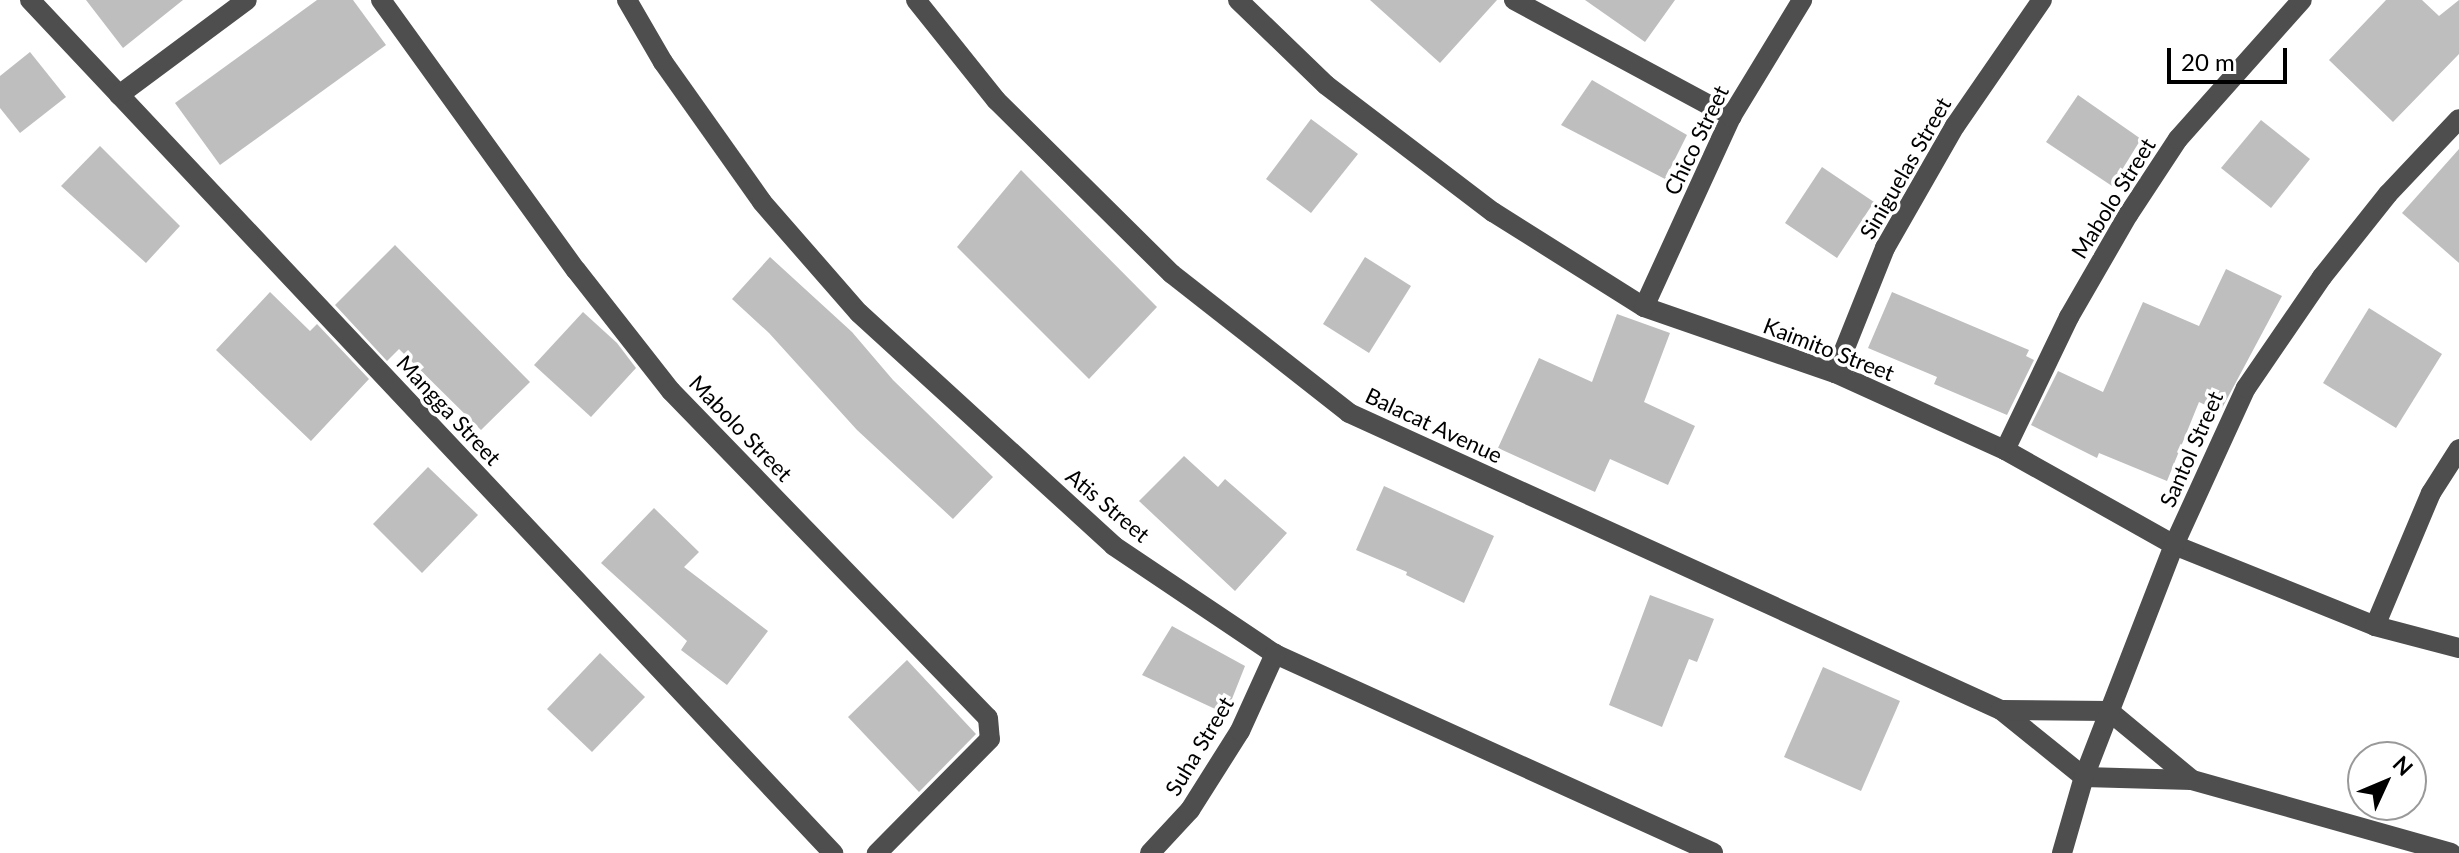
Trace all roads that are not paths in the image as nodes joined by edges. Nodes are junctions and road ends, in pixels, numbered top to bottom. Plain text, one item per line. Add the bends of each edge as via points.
1 (30, 0) edge
2 (247, 0) edge
3 (381, 0) edge
4 (627, 0) edge
5 (916, 0) edge
6 (1238, 0) edge
7 (1514, 0) edge
8 (1802, 0) edge
9 (2042, 0) edge
10 (2302, 0) edge
11 (119, 95) junction
12 (1731, 117) junction
13 (2459, 119) edge
14 (1644, 307) junction
15 (1835, 373) junction
16 (2459, 449) edge
17 (2005, 450) junction
18 (2174, 545) junction
19 (2375, 626) junction
20 (2459, 648) edge
21 (1275, 654) junction
22 (2001, 710) junction
23 (2109, 711) junction
24 (2084, 777) junction
25 (2192, 780) junction
26 (833, 853) edge
27 (877, 853) edge
28 (1150, 853) edge
29 (1713, 853) edge
30 (2062, 853) edge
31 (2451, 853) edge

1 - 11 street, Mangga Street
2 - 11 street
3 - 27 street, Mabolo Street via 576,270 671,391 988,718 990,739
4 - 21 street, Atis Street via 663,62 762,202 859,313 1114,546
5 - 22 street, Balacat Avenue via 996,100 1172,274 1349,413
6 - 14 street, Kaimito Street via 1326,85 1481,203
7 - 12 street
8 - 12 street, Chico Street
9 - 15 street, Siniguelas Street via 1955,126 1885,248
10 - 17 street, Mabolo Street via 2178,139 2069,317
11 - 26 street, Mangga Street
12 - 14 street, Chico Street
13 - 18 street, Santol Street via 2388,194 2322,277 2246,388
14 - 15 street, Kaimito Street
15 - 17 street, Kaimito Street
16 - 19 street via 2431,493
17 - 18 street, Kaimito Street
18 - 19 street, Kaimito Street
18 - 23 street, Santol Street
19 - 20 street, Kaimito Street
21 - 28 street, Suha Street via 1240,731 1190,810
21 - 29 street, Atis Street
22 - 23 street, Balacat Avenue
22 - 24 street, Balacat Avenue
23 - 24 street, Santol Street
23 - 25 street
24 - 25 street
24 - 30 street, Santol Street
25 - 31 street

